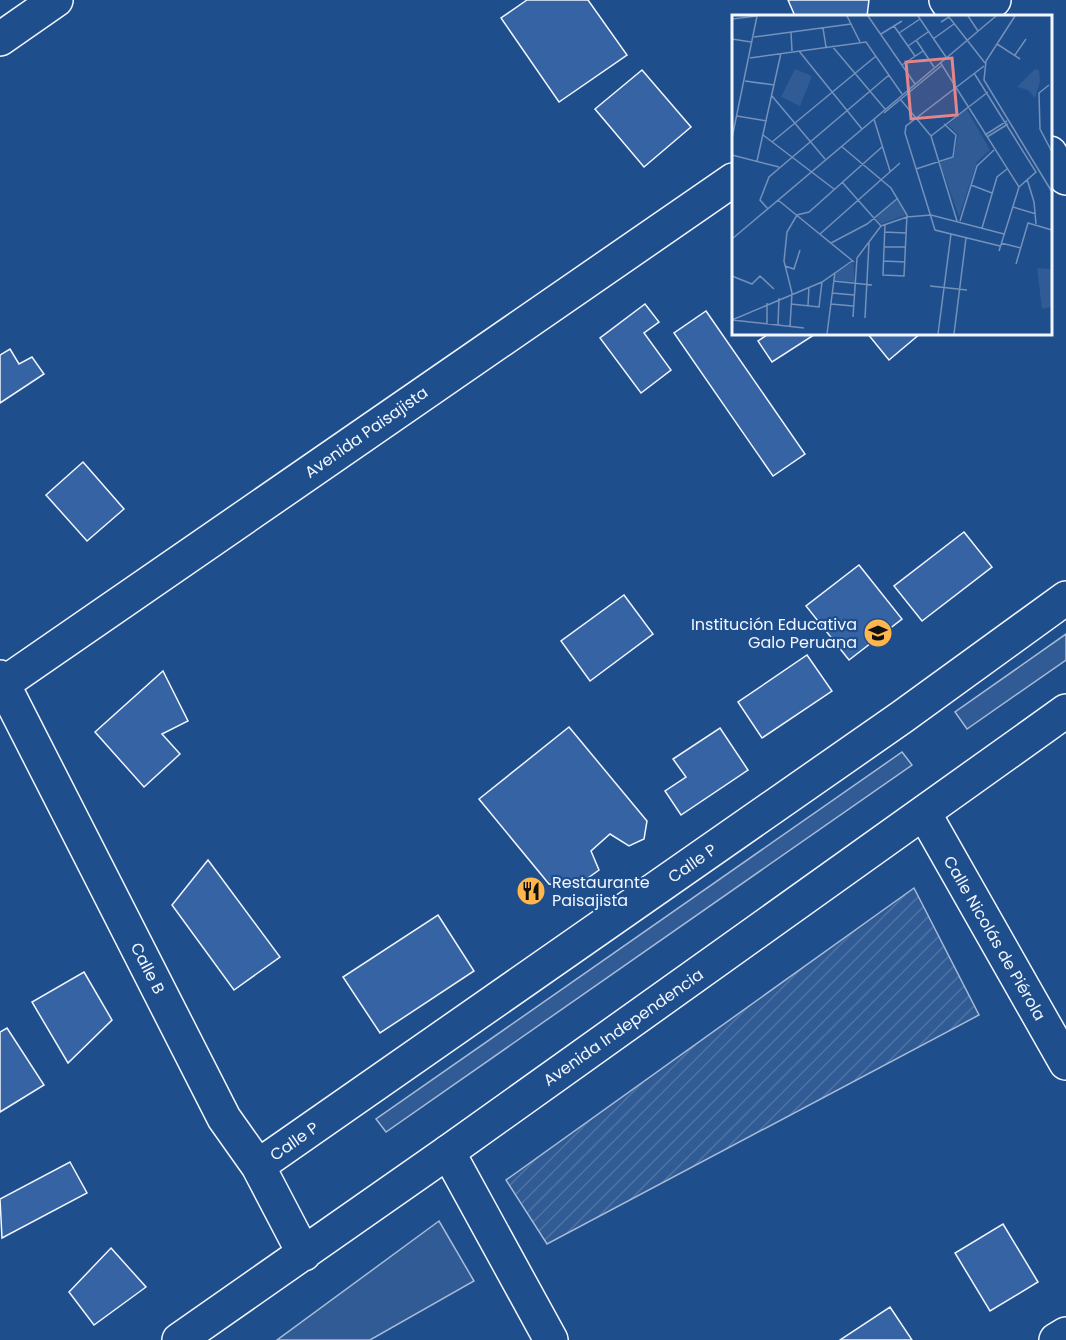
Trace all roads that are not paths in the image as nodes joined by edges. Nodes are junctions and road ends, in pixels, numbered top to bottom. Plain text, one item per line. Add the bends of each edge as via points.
1 (56, 0) edge
2 (946, 0) edge
3 (994, 0) edge
4 (956, 15) edge
5 (972, 15) edge
6 (0, 39) edge
7 (1051, 155) edge
8 (1066, 178) edge
9 (732, 181) edge
10 (1066, 598) edge
11 (1, 682) edge
12 (1066, 711) edge
13 (924, 813) junction
14 (1066, 1063) edge
15 (448, 1152) junction
16 (258, 1167) junction
17 (304, 1254) junction
18 (1066, 1334) edge
19 (179, 1340) edge
20 (550, 1340) edge
21 (1056, 1340) edge

1 - 6 street
2 - 4 street
3 - 5 street
7 - 8 street
9 - 11 street, Avenida Paisajista
10 - 16 street, Calle P
11 - 16 street, Calle B via 224,1118
12 - 13 street, Avenida Independencia
13 - 14 street, Calle Nicolás de Piérola
13 - 15 street, Avenida Independencia
15 - 17 street, Avenida Independencia
15 - 20 street
16 - 17 street, Calle B
17 - 19 street, Avenida Independencia
18 - 21 street

